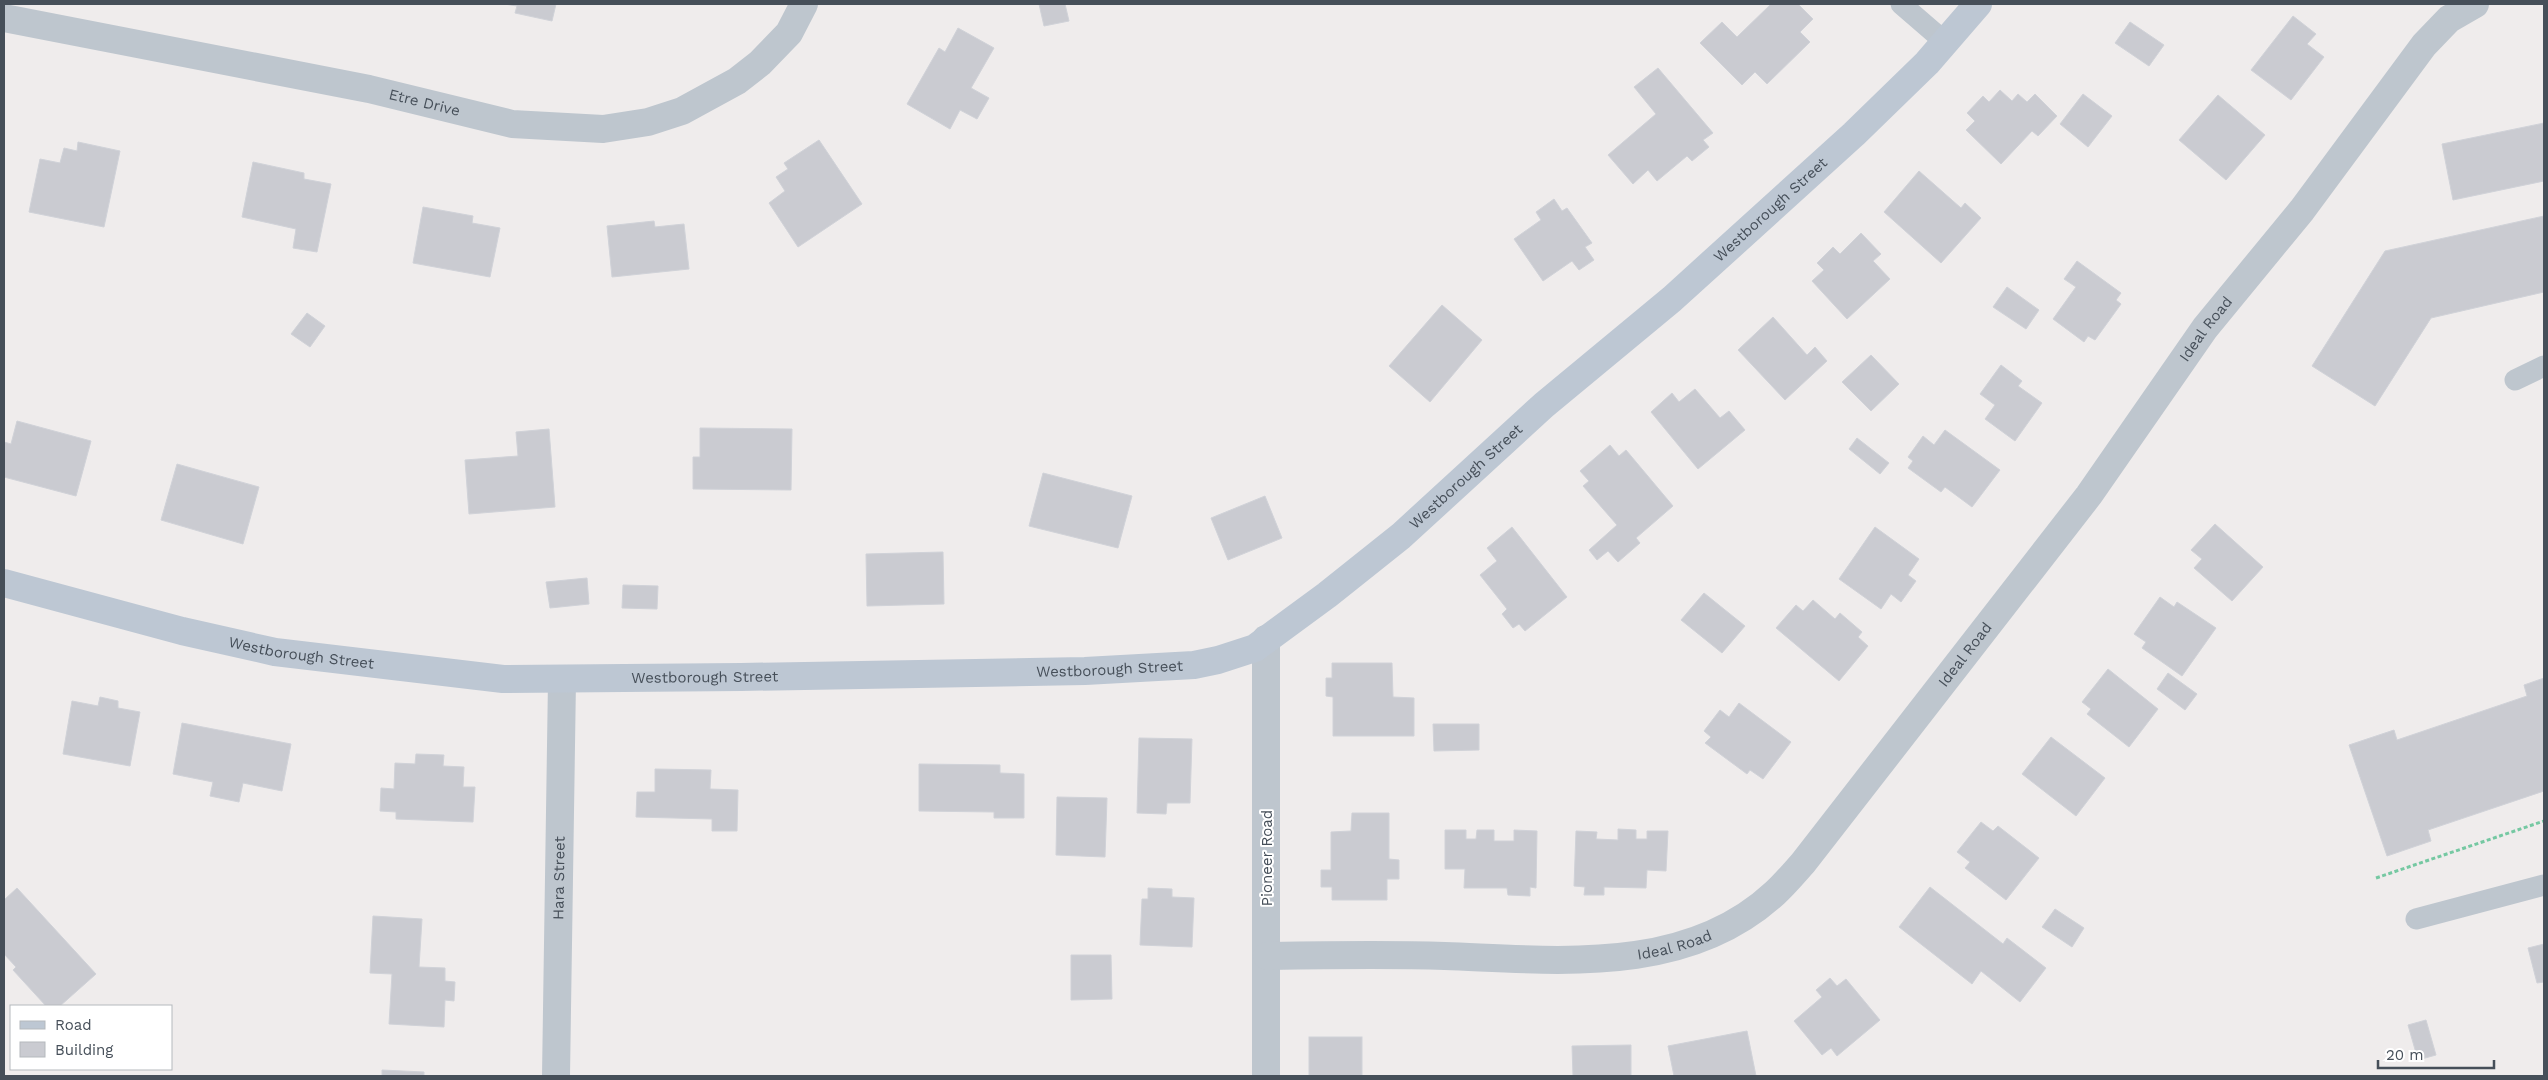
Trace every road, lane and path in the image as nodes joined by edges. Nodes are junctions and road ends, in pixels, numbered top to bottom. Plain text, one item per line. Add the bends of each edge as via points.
1 (804, 4) edge
2 (1902, 4) edge
3 (1978, 4) edge
4 (2474, 4) edge
5 (2447, 12) edge
6 (4, 18) edge
7 (1945, 42) junction
8 (2544, 366) edge
9 (2515, 380) dead end
10 (4, 583) edge
11 (1266, 639) junction
12 (562, 680) junction
13 (2544, 821) edge
14 (2376, 878) dead end
15 (2544, 885) edge
16 (2416, 920) dead end
17 (1267, 956) junction
18 (556, 1076) edge
19 (1266, 1076) edge

1 - 6 street, Etre Drive via 788,33 760,63 737,81 682,111 648,122 603,130 512,124 369,89
2 - 7 lane
3 - 7 street, Westborough Street
4 - 5 street, Ideal Road
5 - 17 street, Ideal Road via 2302,210 2205,328 2089,495 1803,863 1774,894 1721,930 1692,942 1663,950 1590,961 1419,955
7 - 11 street, Westborough Street via 1854,134 1672,300 1544,405 1401,536
8 - 9 lane
10 - 12 street, Westborough Street via 182,631 275,652 503,679
11 - 12 street, Westborough Street via 1255,648 1194,665 983,673
11 - 17 street, Pioneer Road
12 - 18 street, Hara Street
13 - 14 path
15 - 16 lane
17 - 19 street, Pioneer Road

